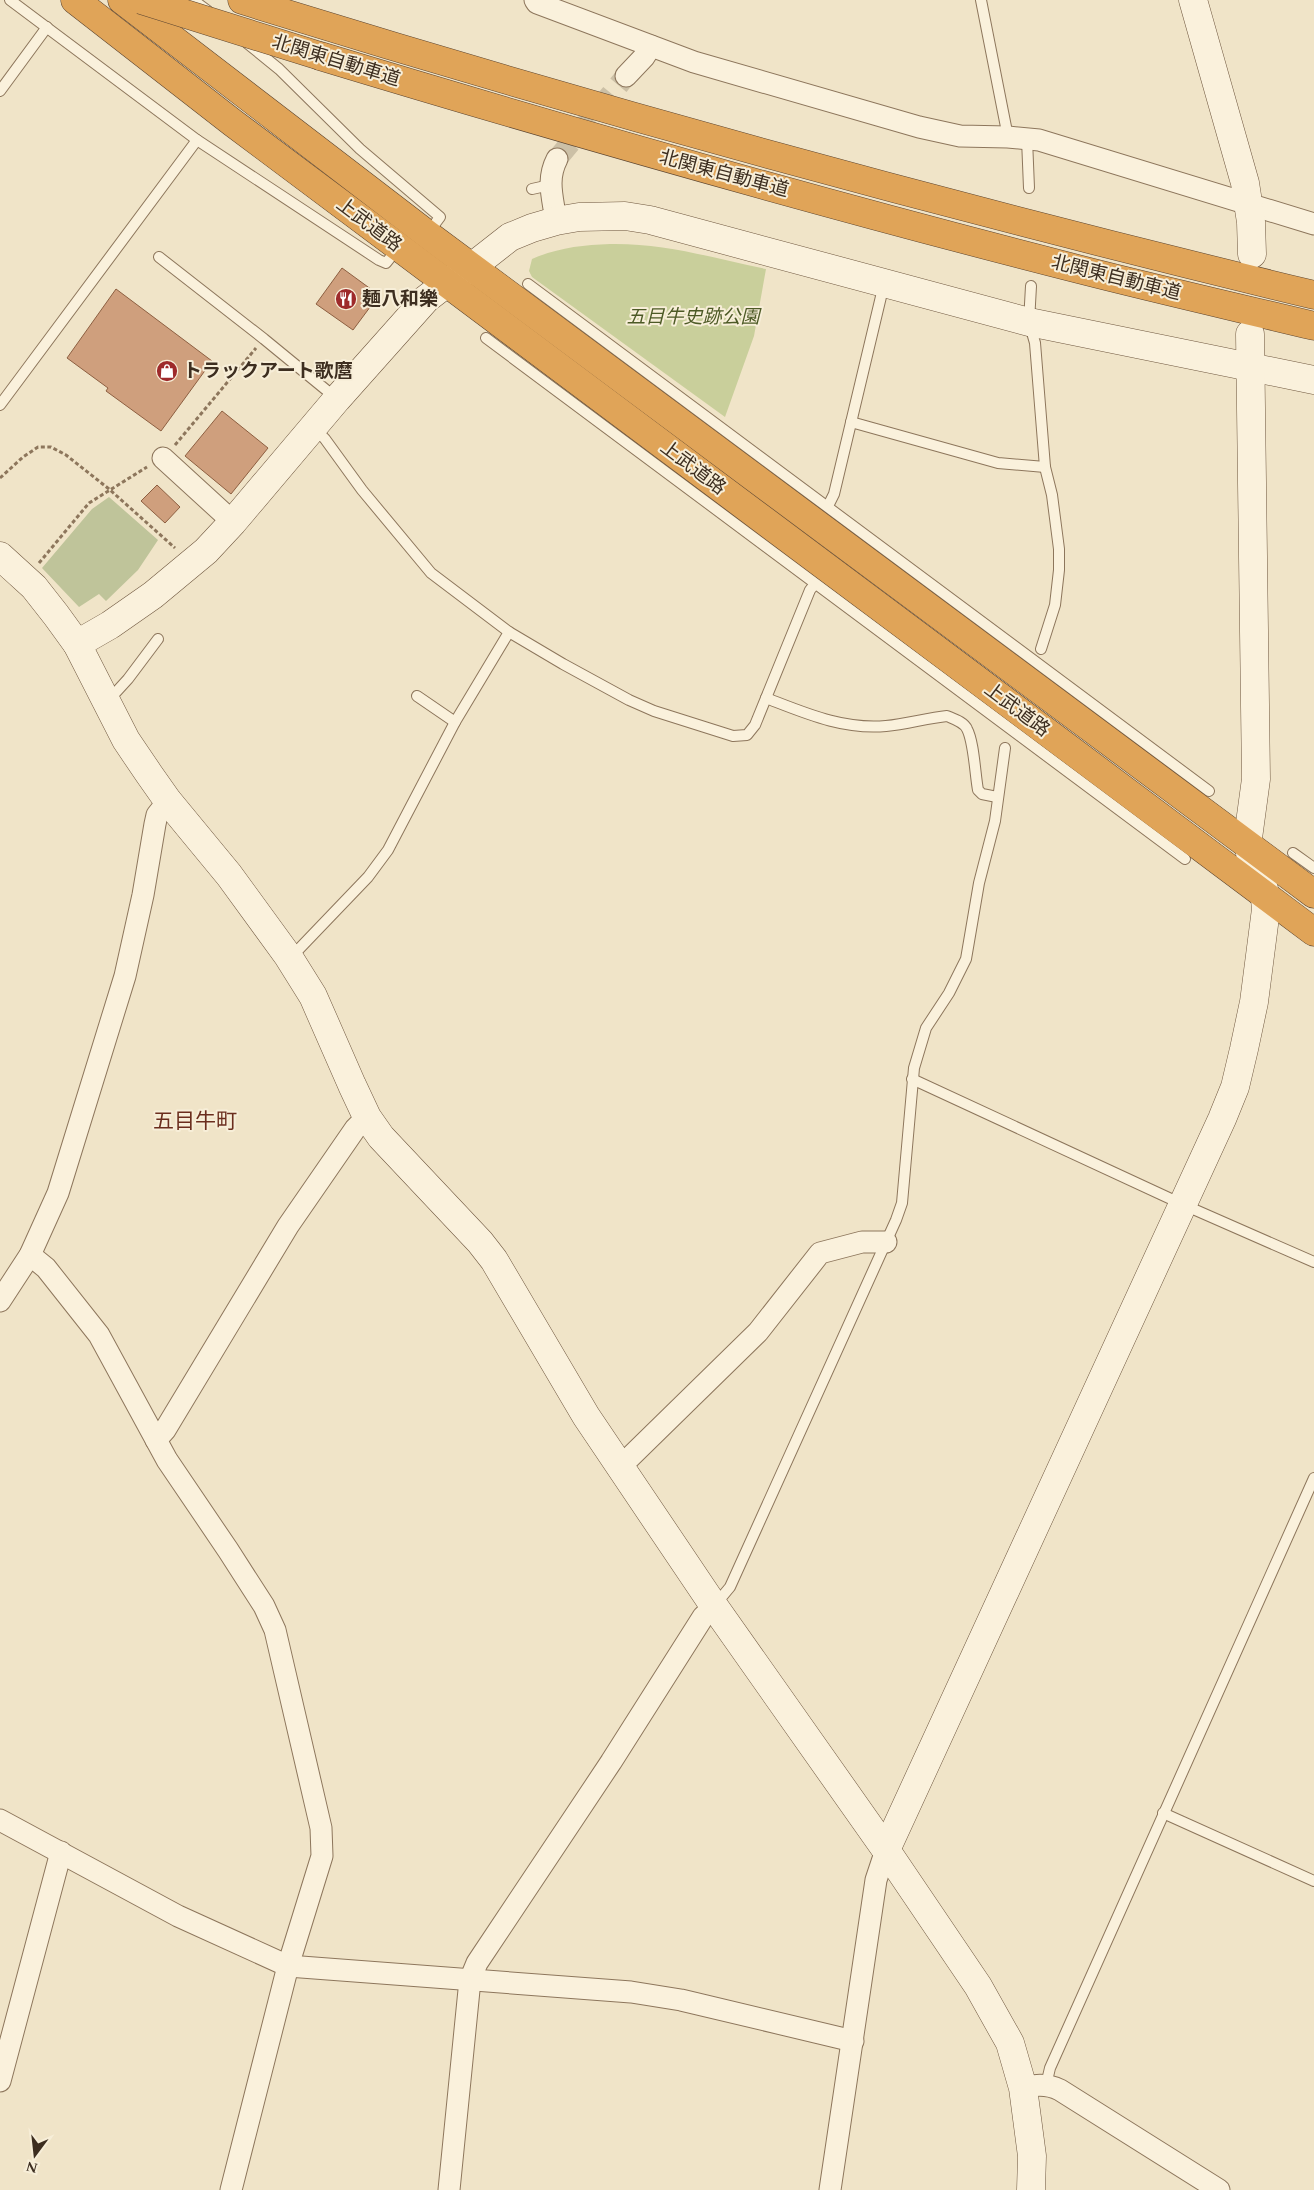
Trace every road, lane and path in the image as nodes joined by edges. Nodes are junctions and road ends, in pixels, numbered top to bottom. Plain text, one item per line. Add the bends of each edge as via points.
1 (10, 0) edge
2 (75, 0) edge
3 (193, 0) edge
4 (242, 0) edge
5 (535, 0) edge
6 (981, 0) edge
7 (1193, 0) edge
8 (129, 1) edge
9 (48, 27) junction
10 (651, 46) junction
11 (626, 76) tunnel mouth
12 (0, 91) edge
13 (1017, 138) junction
14 (197, 140) junction
15 (556, 159) tunnel mouth
16 (1029, 188) dead end
17 (1248, 204) junction
18 (556, 221) junction
19 (1314, 224) edge
20 (427, 234) junction
21 (399, 248) junction
22 (1252, 254) dead end
23 (159, 257) dead end
24 (473, 266) junction
25 (448, 282) junction
26 (528, 284) dead end
27 (884, 284) junction
28 (1031, 286) dead end
29 (1314, 295) edge
30 (1029, 322) junction
31 (1314, 326) edge
32 (1250, 334) dead end
33 (486, 338) dead end
34 (1251, 367) junction
35 (626, 369) junction
36 (1314, 380) edge
37 (337, 399) junction
38 (0, 405) edge
39 (851, 422) junction
40 (313, 427) junction
41 (656, 452) junction
42 (163, 458) dead end
43 (1045, 467) junction
44 (0, 478) edge
45 (828, 506) junction
46 (234, 522) junction
47 (0, 556) edge
48 (189, 566) junction
49 (815, 584) junction
50 (509, 632) junction
51 (158, 639) dead end
52 (76, 644) junction
53 (1001, 648) junction
54 (1041, 649) dead end
55 (417, 696) dead end
56 (766, 698) junction
57 (106, 702) junction
58 (455, 722) junction
59 (1006, 748) dead end
60 (1061, 755) junction
61 (1209, 791) dead end
62 (997, 798) junction
63 (168, 801) junction
64 (1250, 848) junction
65 (1294, 853) dead end
66 (1185, 858) dead end
67 (1314, 868) edge
68 (1314, 894) edge
69 (1266, 897) junction
70 (1314, 932) edge
71 (288, 956) junction
72 (912, 1079) junction
73 (367, 1117) junction
74 (1184, 1205) junction
75 (886, 1242) junction
76 (30, 1255) junction
77 (1314, 1262) edge
78 (0, 1301) edge
79 (156, 1440) junction
80 (620, 1466) junction
81 (1314, 1478) edge
82 (714, 1606) junction
83 (1163, 1813) junction
84 (0, 1820) edge
85 (886, 1850) junction
86 (61, 1852) junction
87 (1314, 1881) edge
88 (288, 1966) junction
89 (470, 1980) junction
90 (853, 2041) junction
91 (0, 2081) edge
92 (1035, 2087) junction
93 (231, 2190) edge
94 (449, 2190) edge
95 (830, 2190) edge
96 (1031, 2190) edge
97 (1219, 2190) edge

1 - 9 lane
2 - 21 highway, 上武道路
3 - 20 lane via 279,69 360,149 440,217
4 - 29 highway, 北関東自動車道 via 580,102 1067,235
5 - 10 street
6 - 13 lane
7 - 17 street via 1245,183
8 - 20 highway, 上武道路
8 - 31 highway, 北関東自動車道, bridge via 565,130 869,214 1080,270
9 - 12 lane
9 - 14 lane
10 - 11 street
10 - 13 street via 694,62 942,133
13 - 16 lane
13 - 17 street via 1056,144
14 - 21 lane via 379,260 386,263
14 - 38 lane
15 - 18 street via 541,187
17 - 19 street
17 - 22 street
18 - 24 street via 510,237
18 - 27 street via 603,216 650,220
20 - 24 highway, 上武道路
21 - 25 highway, 上武道路
23 - 37 lane
24 - 25 street
24 - 35 highway, 上武道路
25 - 37 street via 426,299
25 - 41 highway, 上武道路
26 - 35 lane
27 - 30 street
27 - 39 lane
28 - 30 lane
30 - 34 street
30 - 43 lane via 1035,343
32 - 34 street
33 - 41 lane
34 - 36 street
34 - 64 street via 1256,779 1248,830
35 - 45 lane
35 - 53 highway, 上武道路
37 - 40 street
39 - 43 lane via 998,464
39 - 45 lane via 834,494
40 - 46 street
40 - 50 lane via 431,573
41 - 49 lane
41 - 60 highway, 上武道路
42 - 46 street
43 - 54 lane via 1057,527 1059,570 1052,619
44 - 48 path via 38,447 51,447 66,455 174,546
45 - 53 lane
46 - 48 street
47 - 52 street via 34,586
48 - 52 street via 129,612
49 - 56 lane
49 - 60 lane
50 - 56 lane via 629,700 681,721 733,736 747,735 751,731
50 - 58 lane
51 - 57 lane
52 - 57 street
53 - 61 lane
53 - 64 highway, 上武道路
55 - 58 lane
56 - 62 lane via 841,724 884,726 947,716 957,720 967,728 978,790
57 - 63 street via 126,740
58 - 71 lane via 383,857 347,900
59 - 62 lane
60 - 66 lane
60 - 69 highway, 上武道路
62 - 72 lane via 966,959 926,1028
63 - 71 street
63 - 76 street via 155,824 137,922 111,1025 58,1193
64 - 68 highway, 上武道路
64 - 69 street via 1251,860
65 - 67 lane
69 - 70 highway, 上武道路
69 - 74 street via 1254,1002 1235,1086
71 - 73 street via 313,996
72 - 74 lane
72 - 75 lane via 902,1203
73 - 79 street via 355,1129 288,1226
73 - 80 street via 394,1154 494,1260 586,1416
74 - 77 lane
74 - 85 street
75 - 80 street via 862,1242 820,1253 758,1332
75 - 82 lane via 730,1587
76 - 78 street
76 - 79 street via 46,1268 99,1335
79 - 88 street via 259,1598 275,1630 321,1828 322,1856
80 - 82 street
81 - 83 lane
82 - 85 street
82 - 89 street via 703,1617 477,1964
83 - 87 lane
83 - 92 lane via 1050,2068
84 - 86 street
85 - 90 street via 876,1880
85 - 92 street via 978,1986
86 - 88 street via 178,1916
86 - 91 street
88 - 89 street
88 - 93 street
89 - 90 street via 631,1992 681,2000
89 - 94 street
90 - 95 street
92 - 96 street
92 - 97 street via 1051,2086 1069,2095

